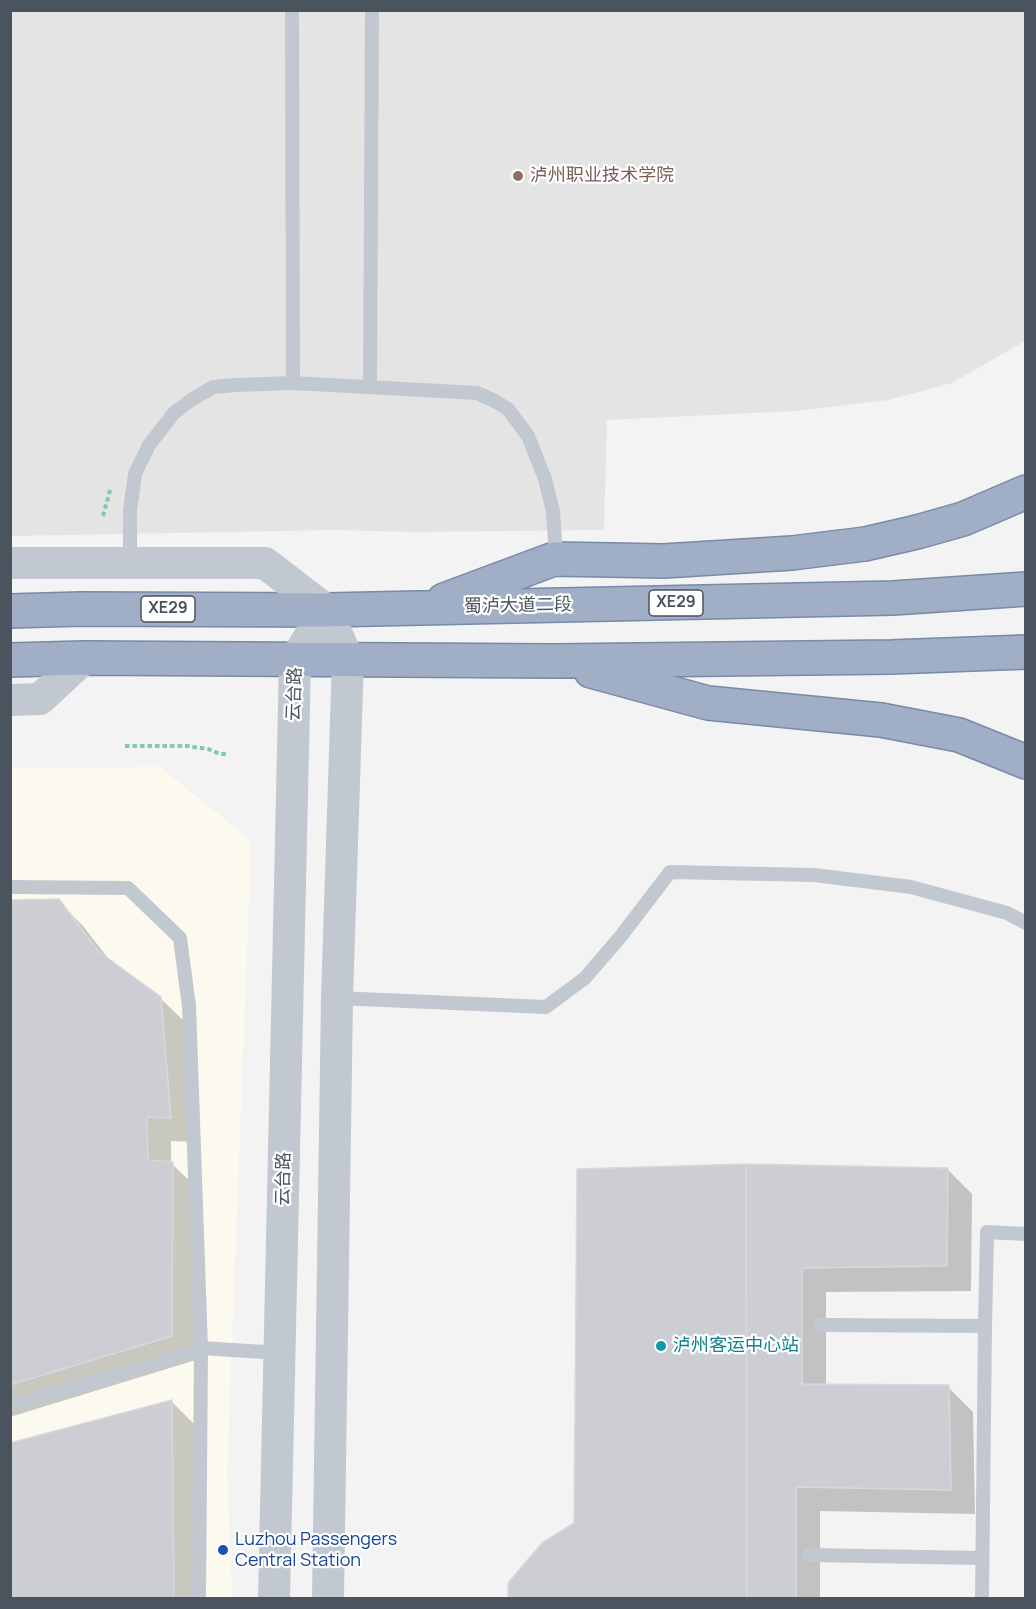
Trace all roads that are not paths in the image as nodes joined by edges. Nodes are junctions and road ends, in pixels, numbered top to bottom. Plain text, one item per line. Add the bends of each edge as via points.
1 (292, 10) edge
2 (372, 10) edge
3 (293, 383) junction
4 (370, 387) junction
5 (1026, 492) edge
6 (554, 559) junction
7 (130, 562) junction
8 (10, 563) edge
9 (1026, 589) edge
10 (420, 608) junction
11 (10, 610) edge
12 (326, 610) junction
13 (1016, 655) edge
14 (84, 658) junction
15 (348, 659) junction
16 (10, 660) edge
17 (295, 660) junction
18 (554, 661) junction
19 (10, 700) edge
20 (1026, 762) edge
21 (10, 887) edge
22 (1026, 923) edge
23 (337, 998) junction
24 (1026, 1234) edge
25 (820, 1325) dead end
26 (985, 1326) junction
27 (201, 1348) junction
28 (280, 1353) junction
29 (10, 1406) edge
30 (809, 1555) dead end
31 (982, 1558) junction
32 (200, 1599) edge
33 (274, 1599) edge
34 (328, 1599) edge
35 (982, 1599) edge

1 - 3 lane
2 - 4 lane
3 - 4 lane
3 - 7 lane via 213,387 174,413 149,445 135,474
4 - 6 lane via 477,393 508,409 528,436 545,479 553,511
5 - 6 highway via 963,519 865,544 664,561
6 - 10 highway
7 - 8 street
7 - 12 street via 265,562
9 - 10 highway, 蜀泸大道二段 / XE29 via 893,598
10 - 12 highway, 蜀泸大道二段 / XE29
11 - 12 highway, 蜀泸大道二段 / XE29
12 - 15 street
12 - 17 street, 云台路
13 - 18 highway
14 - 16 highway
14 - 17 highway
14 - 19 street via 40,699
15 - 17 highway
15 - 18 highway
15 - 23 street
17 - 28 street, 云台路
18 - 20 highway via 708,703 881,720 959,735
21 - 27 lane via 128,888 180,938 189,1006
22 - 23 lane via 1007,913 911,887 814,874 670,872 585,978 546,1007
23 - 34 street
24 - 26 lane via 987,1233
25 - 26 lane
26 - 31 lane
27 - 28 lane
27 - 29 lane
27 - 32 lane
28 - 33 street, 云台路
30 - 31 lane
31 - 35 lane

